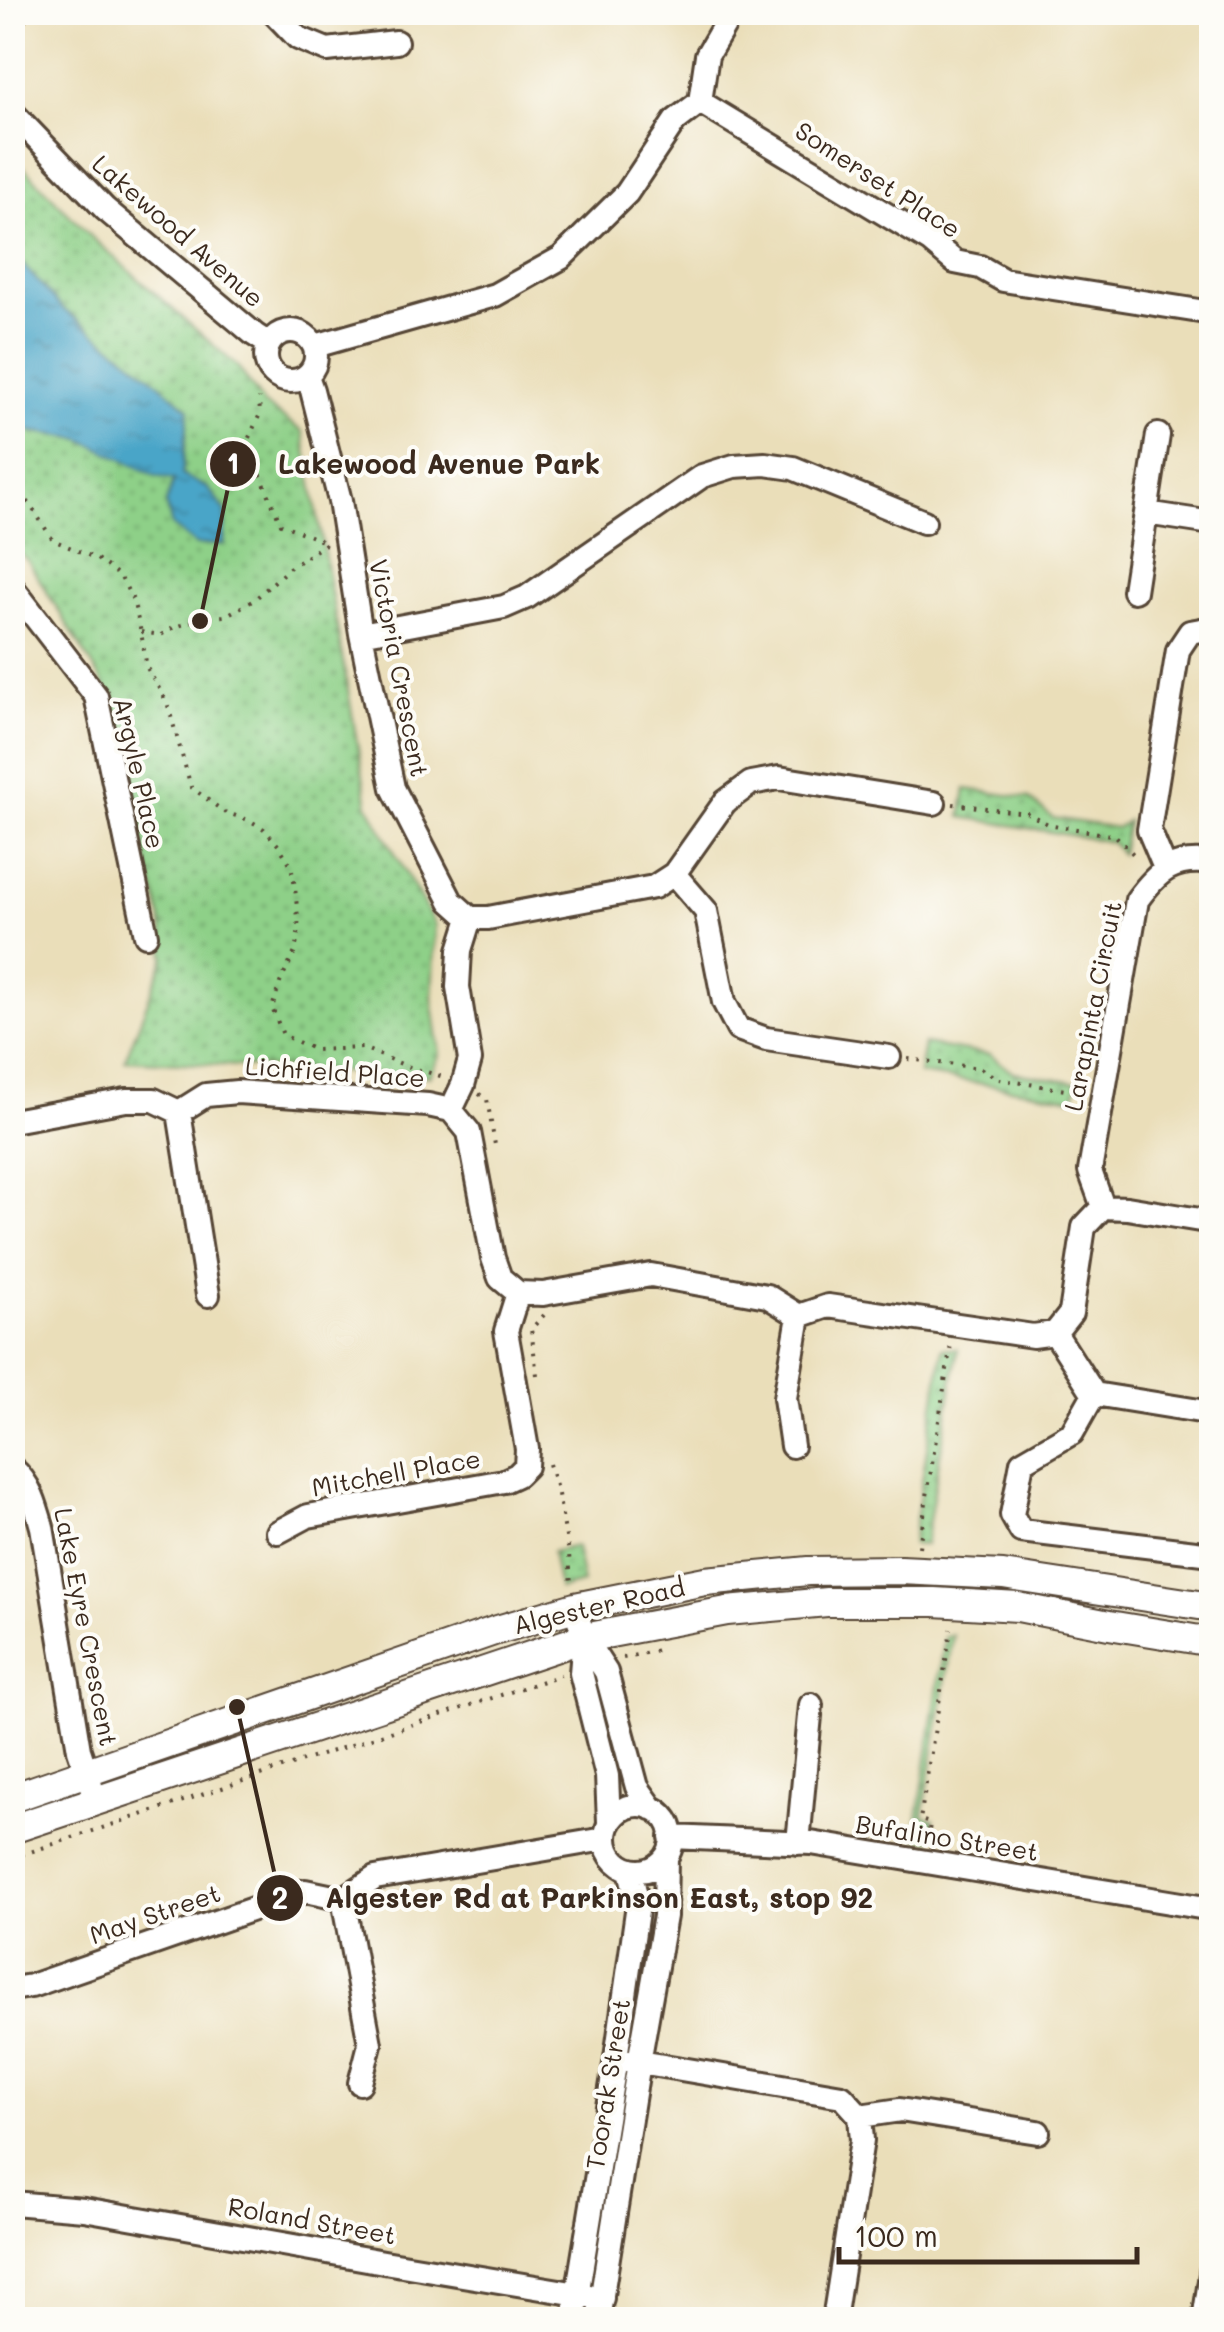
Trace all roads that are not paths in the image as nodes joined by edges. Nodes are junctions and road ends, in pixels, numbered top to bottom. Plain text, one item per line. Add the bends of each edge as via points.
1 (273, 12) edge
2 (732, 12) edge
3 (396, 42) dead end
4 (700, 102) junction
5 (12, 112) edge
6 (1212, 313) edge
7 (269, 344) junction
8 (315, 346) junction
9 (306, 376) junction
10 (1158, 435) dead end
11 (1146, 512) junction
12 (924, 522) dead end
13 (1212, 523) edge
14 (12, 587) edge
15 (1134, 590) dead end
16 (1212, 628) edge
17 (361, 634) junction
18 (934, 803) road end
19 (1163, 863) junction
20 (1212, 863) edge
21 (674, 874) junction
22 (470, 918) junction
23 (146, 936) dead end
24 (889, 1057) road end
25 (451, 1110) junction
26 (179, 1112) junction
27 (12, 1121) edge
28 (1102, 1207) junction
29 (1212, 1222) edge
30 (518, 1293) junction
31 (208, 1294) dead end
32 (798, 1316) junction
33 (1055, 1333) junction
34 (1094, 1394) junction
35 (1212, 1413) edge
36 (792, 1446) dead end
37 (12, 1468) edge
38 (278, 1532) dead end
39 (1212, 1554) edge
40 (575, 1607) junction
41 (1212, 1607) edge
42 (584, 1638) junction
43 (1212, 1642) edge
44 (591, 1666) junction
45 (812, 1705) dead end
46 (86, 1774) junction
47 (12, 1798) edge
48 (96, 1802) junction
49 (652, 1808) junction
50 (12, 1829) edge
51 (607, 1830) junction
52 (798, 1843) junction
53 (669, 1847) junction
54 (630, 1870) junction
55 (342, 1899) junction
56 (1212, 1909) edge
57 (12, 1989) edge
58 (627, 2060) junction
59 (360, 2083) dead end
60 (860, 2116) junction
61 (1038, 2132) dead end
62 (12, 2204) edge
63 (1212, 2267) edge
64 (577, 2294) junction
65 (600, 2308) edge
66 (573, 2320) edge
67 (834, 2320) edge
68 (1204, 2320) edge

1 - 3 street via 298,38 328,50
2 - 4 street via 707,55
4 - 6 street, Somerset Place via 955,262 1003,280
4 - 8 street via 675,121 627,193 561,258 496,295
5 - 7 street, Lakewood Avenue via 106,209
7 - 8 street via 280,333 297,331
7 - 9 street via 266,361 274,375 290,382
8 - 9 street via 316,363
9 - 17 street, Victoria Crescent via 340,501
10 - 11 street
11 - 13 street
11 - 15 street
12 - 17 street via 793,468 734,466 702,476 526,598
14 - 23 street, Argyle Place via 96,696
16 - 19 street via 1190,632 1178,650 1149,830
17 - 22 street, Victoria Crescent via 393,788 451,901
18 - 21 street via 779,778 751,783 725,802
19 - 20 street
19 - 28 street, Larapinta Circuit via 1137,900 1090,1171
21 - 22 street via 654,887
21 - 24 street via 706,911 724,1002 738,1029
22 - 25 street via 458,988 470,1060
25 - 26 street, Lichfield Place via 236,1092 206,1095
25 - 30 street, Lichfield Place via 469,1132 500,1278
26 - 27 street via 154,1100 126,1100
26 - 31 street
28 - 29 street
28 - 33 street via 1084,1227 1071,1313
30 - 32 street via 651,1275 767,1296
30 - 38 street, Mitchell Place via 506,1331 528,1449 518,1475 308,1516
32 - 33 street via 828,1306 1032,1336
32 - 36 street via 785,1398
33 - 34 street
34 - 35 street
34 - 39 street via 1072,1433 1022,1462 1012,1515 1020,1531
37 - 46 street, Lake Eyre Crescent via 34,1500 42,1527
40 - 41 main road, Algester Road via 704,1581 901,1570 1003,1575
40 - 42 street
40 - 46 main road, Algester Road
42 - 43 main road, Algester Road via 727,1611 934,1602 1018,1607
42 - 44 street
42 - 48 main road, Algester Road
44 - 49 street via 606,1672 631,1771
44 - 51 street via 607,1776
45 - 52 street
46 - 47 main road, Algester Road
46 - 48 street, Lake Eyre Crescent
48 - 50 main road, Algester Road
49 - 51 street via 624,1809
49 - 53 street via 666,1820
51 - 54 street via 612,1858
51 - 55 street via 375,1878
52 - 53 street, Bufalino Street
52 - 56 street, Bufalino Street
53 - 54 street via 650,1870
53 - 58 street, Toorak Street via 665,1916
54 - 58 street, Toorak Street via 638,1904
55 - 57 street, May Street via 306,1892
55 - 59 street via 370,2044
58 - 60 street via 842,2096
58 - 64 street, Toorak Street
58 - 65 street, Toorak Street
60 - 61 street via 900,2110
60 - 67 street via 862,2140
62 - 64 street, Roland Street via 84,2209
63 - 68 street
64 - 65 street, Roland Street
64 - 66 street, Toorak Street

